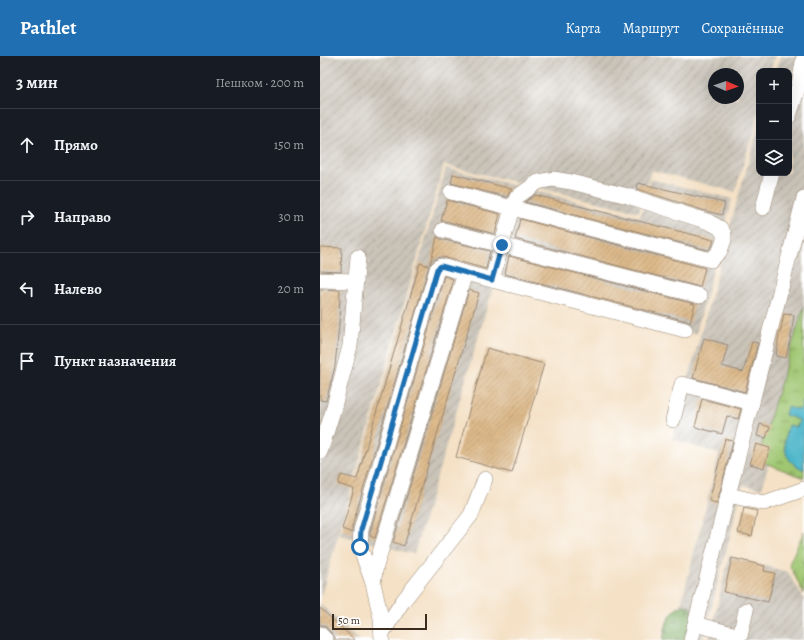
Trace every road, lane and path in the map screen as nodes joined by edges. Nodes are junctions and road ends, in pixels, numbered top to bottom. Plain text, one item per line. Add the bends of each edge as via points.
1 (804, 56) edge
2 (792, 107) edge
3 (771, 176) edge
4 (451, 192) dead end
5 (804, 198) edge
6 (512, 208) junction
7 (763, 208) dead end
8 (443, 230) dead end
9 (502, 245) junction
10 (358, 257) dead end
11 (465, 273) junction
12 (320, 280) edge
13 (492, 280) junction
14 (356, 281) junction
15 (700, 296) dead end
16 (685, 330) dead end
17 (752, 403) junction
18 (326, 414) edge
19 (673, 420) dead end
20 (320, 452) edge
21 (485, 479) dead end
22 (804, 488) edge
23 (728, 495) junction
24 (373, 583) junction
25 (746, 610) dead end
26 (695, 624) junction
27 (320, 634) edge
28 (382, 637) edge
29 (326, 640) edge
30 (691, 640) edge

1 - 2 lane via 799,86
3 - 7 lane
4 - 6 lane
5 - 17 lane
6 - 6 lane via 711,260 720,251 724,240 720,228 709,222 628,196 553,179 538,182 517,197
6 - 9 lane
8 - 9 lane
9 - 13 lane
9 - 15 lane
10 - 14 lane
11 - 13 lane
11 - 24 lane
11 - 24 lane via 441,266 437,269 361,530 360,547
12 - 14 lane
13 - 16 lane
14 - 18 lane via 350,346
17 - 19 lane via 682,384
17 - 23 lane
18 - 20 lane
21 - 28 lane via 472,515 403,601
22 - 23 lane via 764,503
23 - 26 lane
24 - 28 lane via 381,618
25 - 26 lane via 740,636
26 - 30 lane
27 - 29 lane

